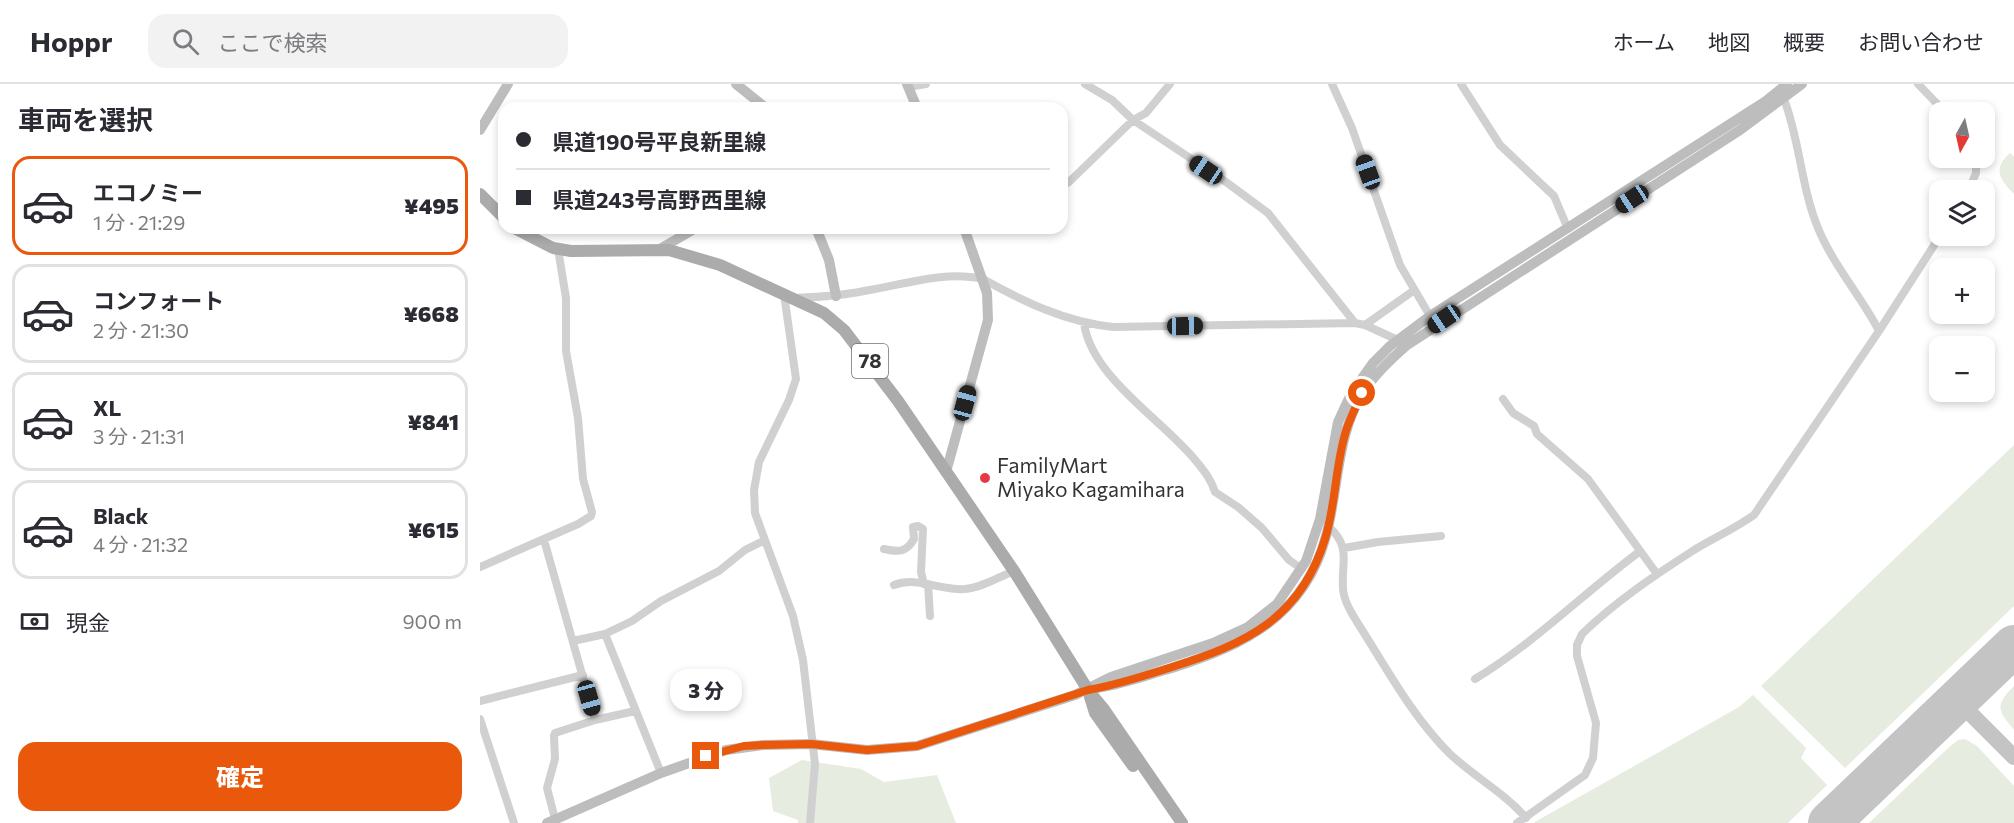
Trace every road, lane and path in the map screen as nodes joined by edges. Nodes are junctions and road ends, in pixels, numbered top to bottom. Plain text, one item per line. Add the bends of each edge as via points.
1 (508, 84) edge
2 (735, 84) edge
3 (926, 84) edge
4 (1085, 84) edge
5 (1170, 84) edge
6 (1332, 84) edge
7 (1461, 84) edge
8 (1802, 84) edge
9 (1918, 84) edge
10 (908, 86) edge
11 (1783, 89) edge
12 (758, 102) edge
13 (915, 102) edge
14 (1935, 102) edge
15 (1133, 120) junction
16 (480, 130) edge
17 (1068, 183) edge
18 (480, 194) edge
19 (498, 212) edge
20 (1568, 229) junction
21 (527, 234) edge
22 (686, 234) edge
23 (818, 234) edge
24 (966, 234) edge
25 (1934, 246) edge
26 (558, 249) junction
27 (658, 250) junction
28 (983, 279) junction
29 (1413, 291) junction
30 (789, 296) junction
31 (836, 296) junction
32 (1430, 316) junction
33 (1084, 323) junction
34 (1355, 323) junction
35 (1365, 325) junction
36 (1879, 331) junction
37 (1402, 342) junction
38 (1503, 399) dead end
39 (946, 472) junction
40 (1328, 526) junction
41 (1442, 536) dead end
42 (544, 540) junction
43 (765, 540) junction
44 (1344, 548) junction
45 (884, 549) dead end
46 (906, 550) junction
47 (1639, 552) junction
48 (923, 554) junction
49 (480, 567) edge
50 (1302, 569) junction
51 (1014, 571) junction
52 (1658, 574) junction
53 (926, 584) junction
54 (894, 585) dead end
55 (930, 616) dead end
56 (605, 634) junction
57 (573, 641) junction
58 (583, 675) junction
59 (1475, 679) dead end
60 (1088, 690) junction
61 (480, 701) edge
62 (635, 711) junction
63 (480, 719) edge
64 (595, 720) junction
65 (811, 744) junction
66 (661, 773) junction
67 (1526, 818) junction
68 (551, 821) edge
69 (514, 823) edge
70 (810, 823) edge
71 (1173, 823) edge
72 (1182, 823) edge
73 (1517, 823) edge

1 - 16 main road
2 - 12 main road
3 - 10 street
4 - 15 street via 1112,100
5 - 15 street via 1146,113
6 - 29 street
7 - 20 street via 1500,145 1554,196
8 - 11 main road
9 - 14 street
10 - 13 main road
11 - 20 main road
11 - 36 street via 1818,227
11 - 37 main road via 1740,130
15 - 17 street
15 - 34 street via 1268,213
18 - 19 main road
20 - 32 main road
21 - 26 main road, 78
22 - 27 main road
23 - 31 main road via 829,260
24 - 28 main road
25 - 36 street
26 - 27 main road, 78
26 - 42 street via 566,298 566,351 592,512 578,524
27 - 30 main road, 78 via 720,265
28 - 31 street via 942,277
28 - 33 street via 1068,320
28 - 39 main road via 988,320
29 - 32 street
29 - 35 street
30 - 31 street
30 - 39 main road, 78 via 824,312 844,330
30 - 43 street via 796,379 759,462 754,490 755,513
32 - 37 main road
33 - 34 street via 1113,327
33 - 50 street via 1091,351 1136,403 1184,446 1212,481 1215,492 1262,528 1289,560
34 - 35 street
35 - 37 street
36 - 52 street via 1754,515
37 - 40 main road via 1362,393 1353,412 1342,446
37 - 50 main road via 1373,363 1357,382 1338,422 1317,533
38 - 47 street via 1513,413 1534,426 1537,434 1587,479
39 - 51 main road, 78
40 - 44 street via 1340,536
40 - 60 main road via 1307,582 1294,600 1258,632 1194,660 1117,685
41 - 44 street
42 - 49 street
42 - 57 street
43 - 56 street via 719,571
43 - 65 street via 797,633
44 - 67 street via 1343,590 1347,606 1398,687 1448,751
45 - 46 street
46 - 48 street
46 - 48 street via 914,539 913,527 918,526 922,529
47 - 52 street
47 - 59 street
48 - 53 street via 921,572
50 - 60 main road via 1276,604 1248,627 1112,677
51 - 53 street via 964,590
51 - 60 main road, 78
52 - 67 street via 1582,634 1577,656 1596,723 1593,758 1585,775
53 - 54 street via 905,581
53 - 55 street
56 - 57 street
56 - 62 street
57 - 58 street
58 - 61 street
58 - 64 street
60 - 65 main road via 917,746 867,750
60 - 71 main road, 78 via 1095,713
60 - 72 main road, 78
62 - 64 street
62 - 66 street
63 - 69 street
64 - 68 street via 554,736 555,759 547,788
65 - 66 main road via 744,746
65 - 70 street via 815,764
66 - 68 main road
67 - 73 street

